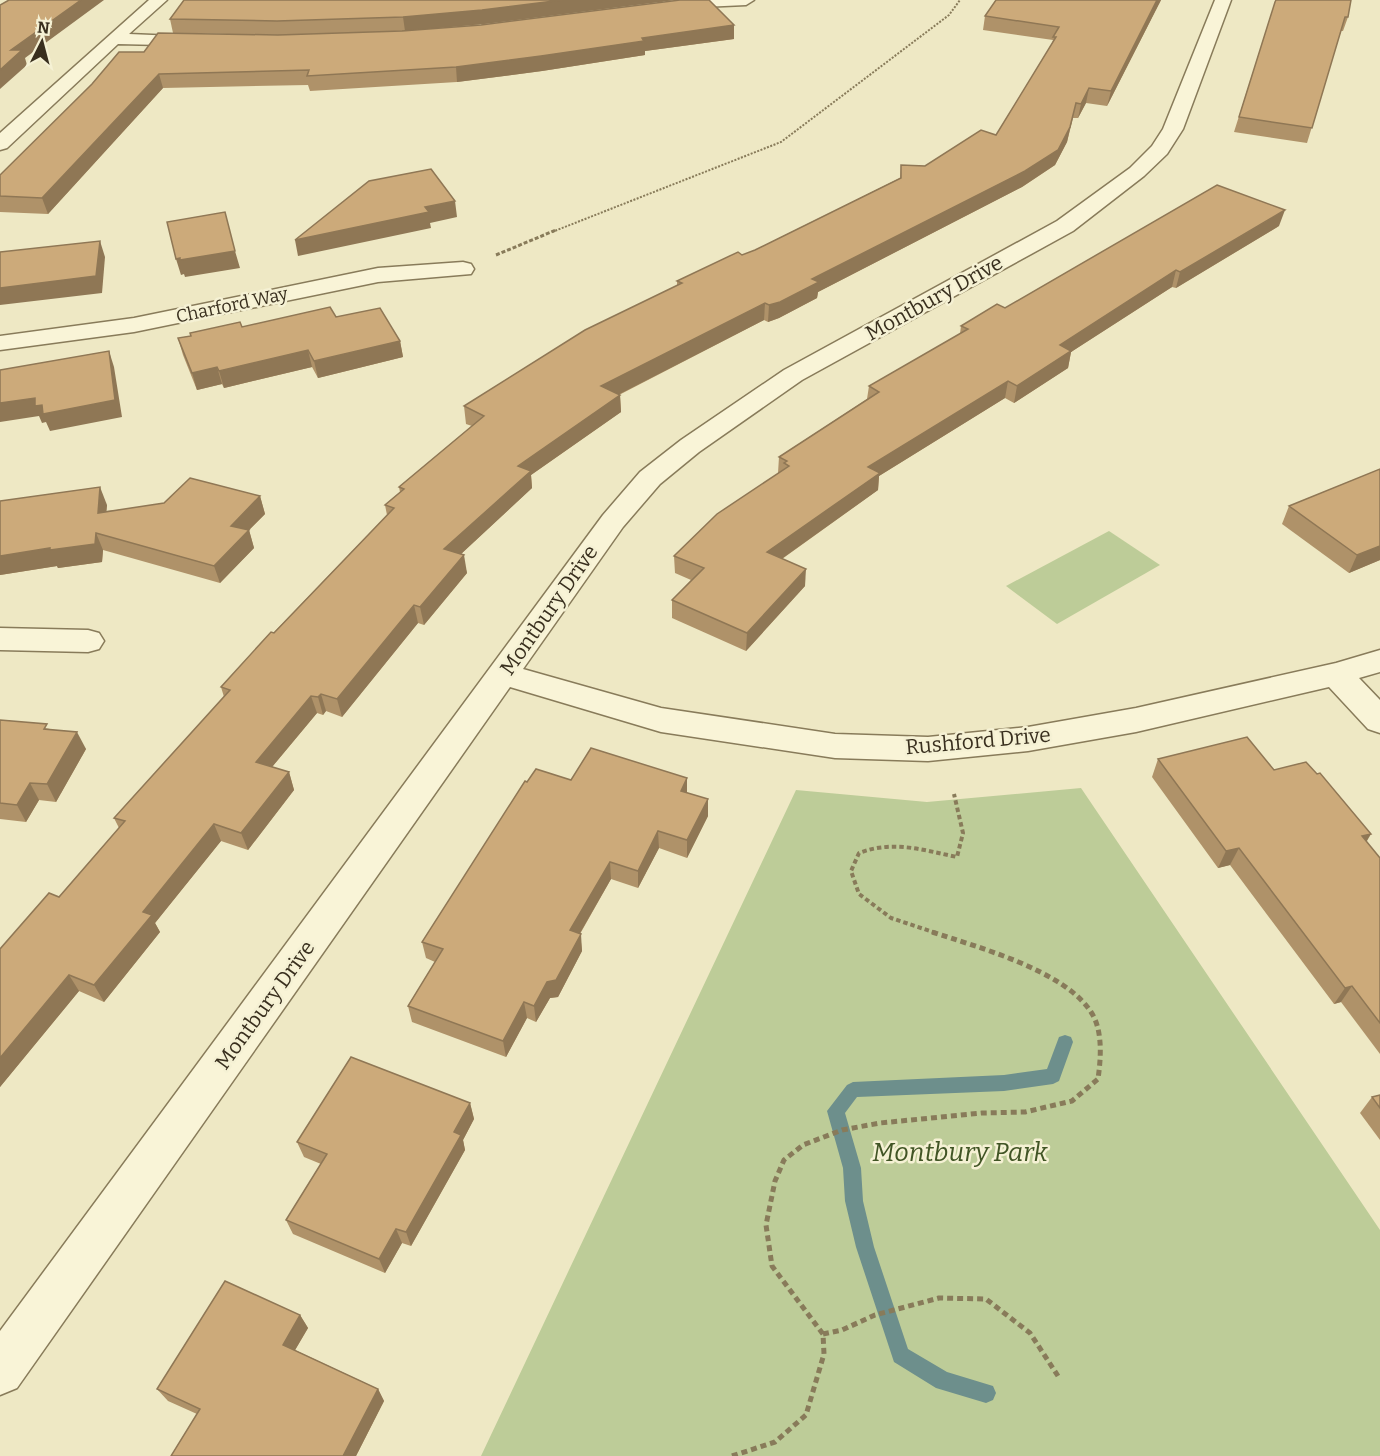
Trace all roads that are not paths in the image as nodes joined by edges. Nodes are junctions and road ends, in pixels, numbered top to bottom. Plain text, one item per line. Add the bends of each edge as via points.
1 (159, 0) edge
2 (746, 0) edge
3 (1223, 0) edge
4 (649, 8) edge
5 (114, 39) junction
6 (212, 42) edge
7 (0, 144) edge
8 (463, 269) road end
9 (0, 343) edge
10 (0, 639) edge
11 (88, 641) dead end
12 (1380, 661) edge
13 (503, 674) junction
14 (1336, 674) junction
15 (1380, 722) edge
16 (0, 1371) edge

1 - 5 street
2 - 4 street
3 - 13 street, Montbury Drive via 1173,129 1160,150 1065,226 793,375 650,478 613,521
5 - 6 street
5 - 7 street
8 - 9 street, Charford Way via 378,275 134,325
10 - 11 street
12 - 14 street, Rushford Drive
13 - 14 street, Rushford Drive via 661,720 835,746 928,749 1028,739 1136,720
13 - 16 street, Montbury Drive
14 - 15 street

